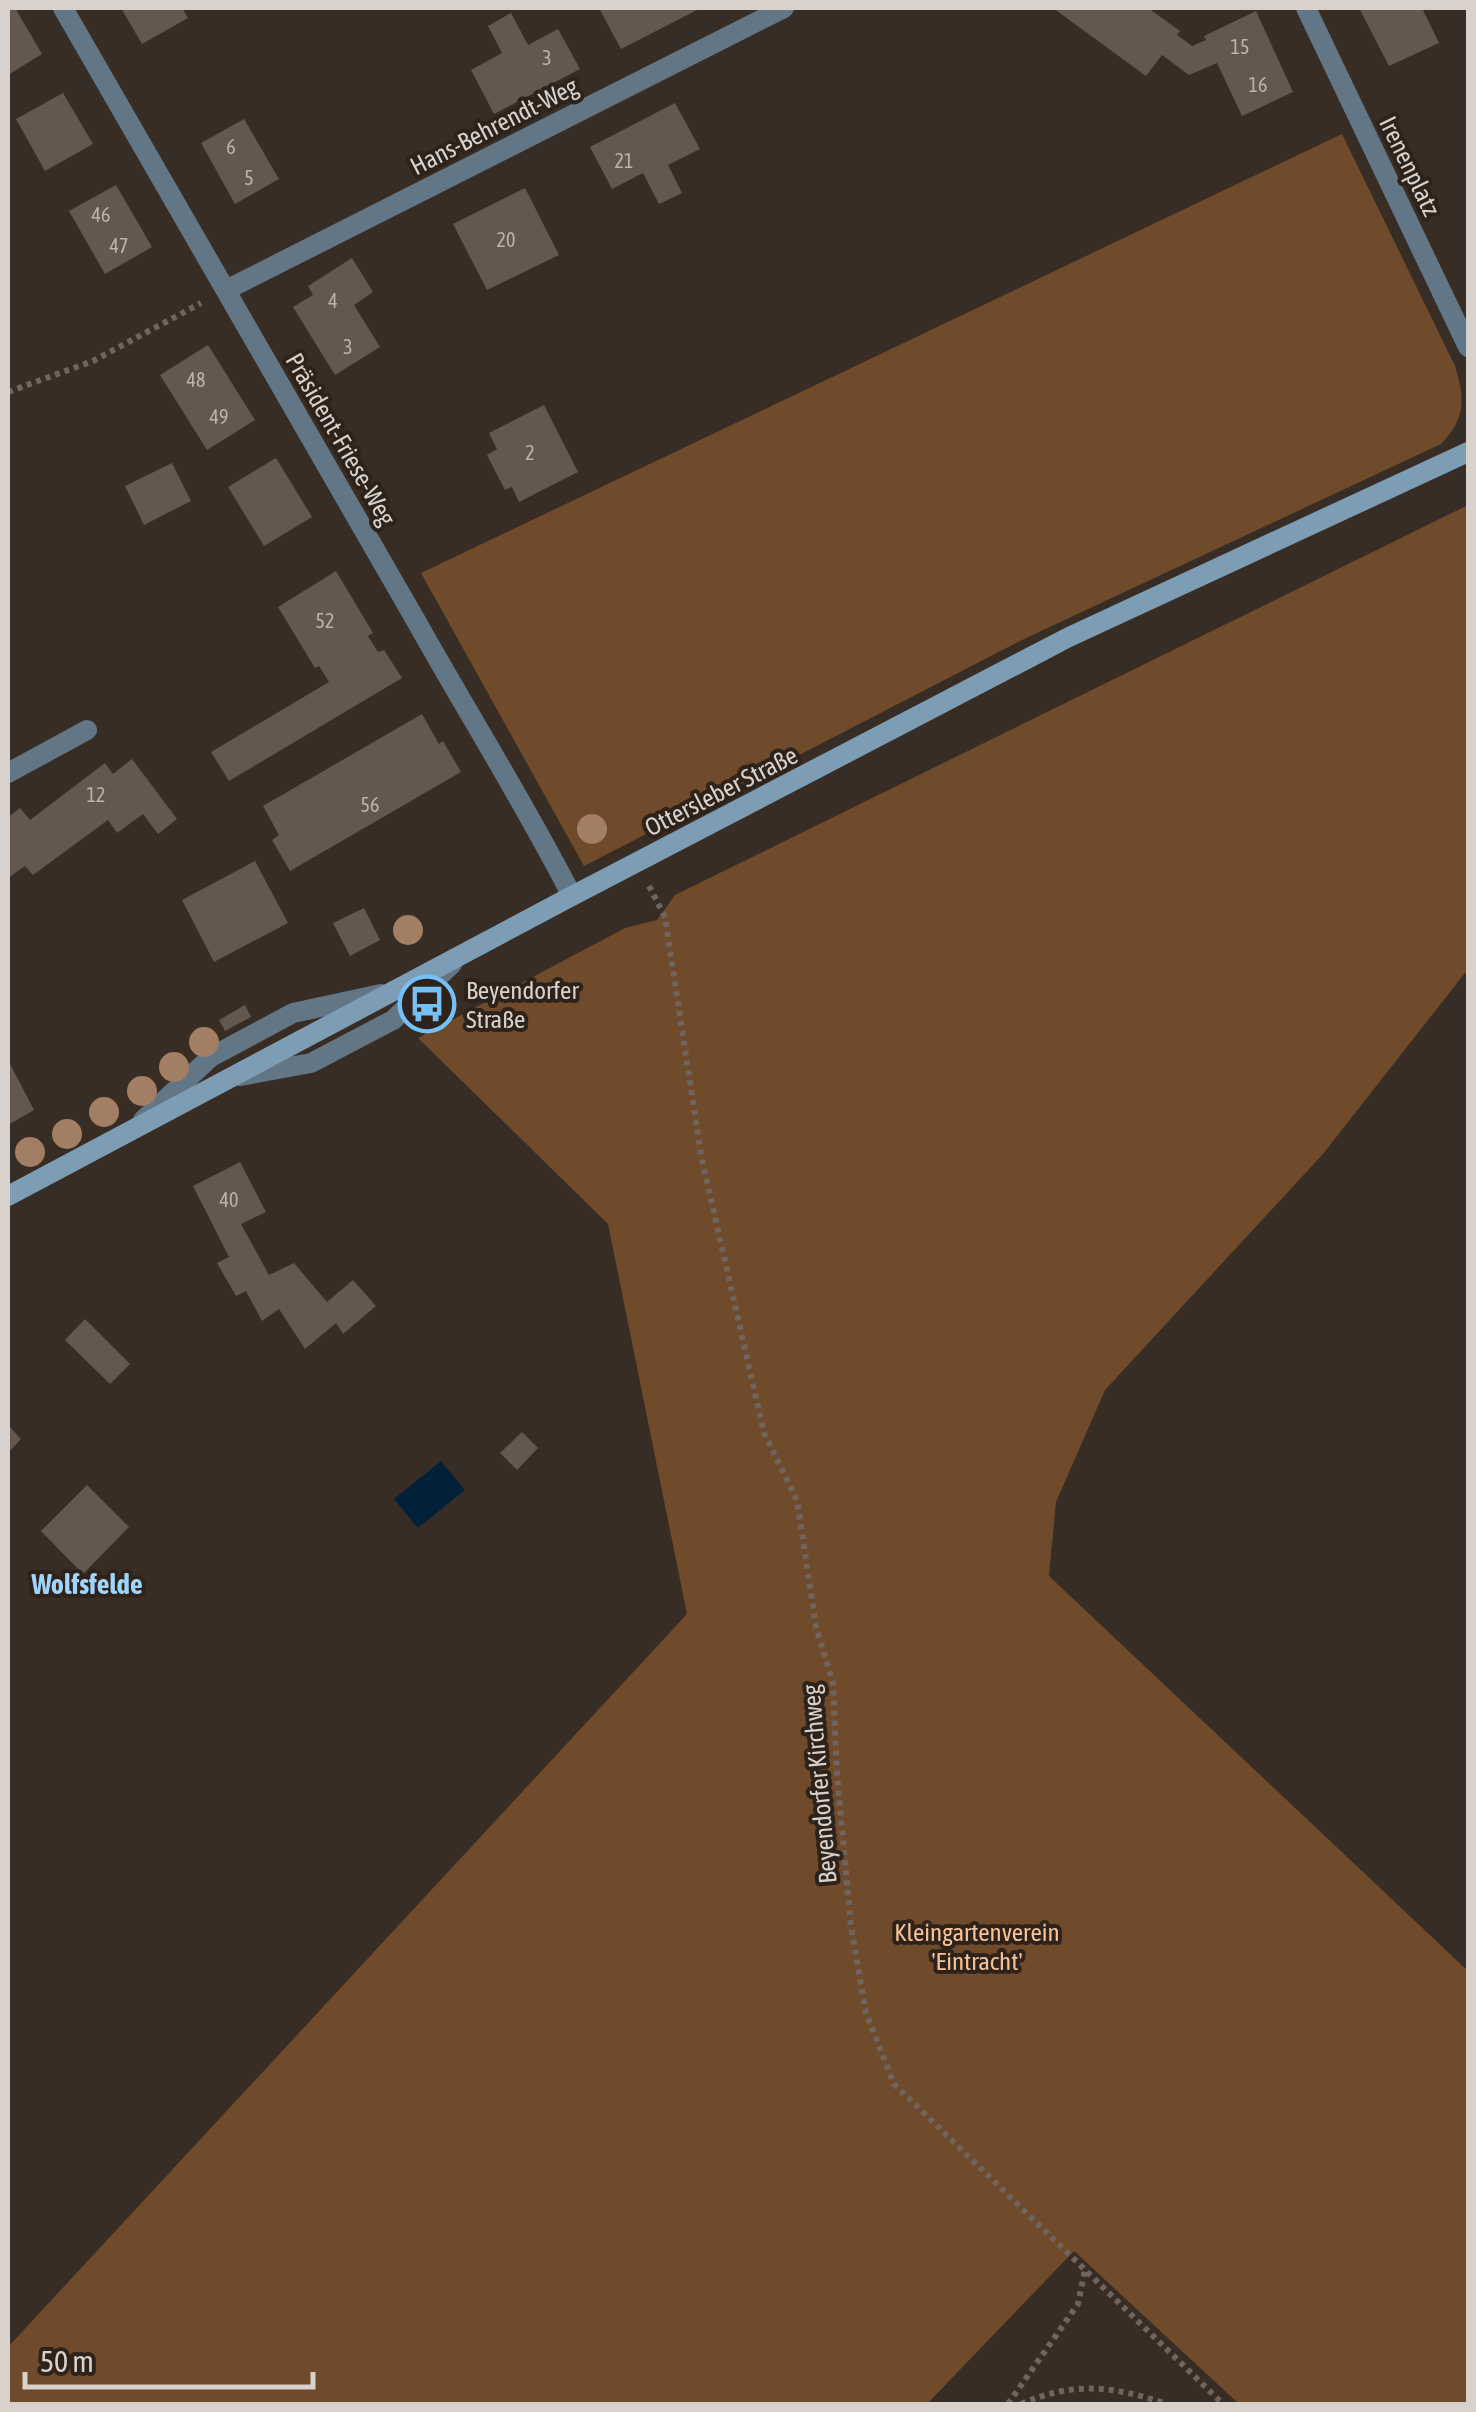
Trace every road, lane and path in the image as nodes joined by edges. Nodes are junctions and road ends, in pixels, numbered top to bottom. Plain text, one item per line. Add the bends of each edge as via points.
1 (64, 8) edge
2 (784, 8) edge
3 (1306, 8) edge
4 (228, 289) junction
5 (1468, 346) edge
6 (8, 392) edge
7 (1468, 452) edge
8 (87, 730) dead end
9 (8, 773) edge
10 (638, 862) junction
11 (572, 896) junction
12 (462, 954) junction
13 (393, 992) junction
14 (228, 1078) junction
15 (134, 1129) junction
16 (8, 1196) edge
17 (1085, 2268) junction
18 (1008, 2404) edge
19 (1021, 2404) edge
20 (1167, 2404) edge
21 (1223, 2404) edge

1 - 4 street, Präsident-Friese-Weg
2 - 4 street, Hans-Behrendt-Weg
3 - 5 street, Irenenplatz
4 - 6 path via 93,361
4 - 11 street, Präsident-Friese-Weg
7 - 10 main road, Ottersleber Straße via 1069,638
8 - 9 street
10 - 11 main road, Ottersleber Straße
10 - 17 path, Beyendorfer Kirchweg via 665,917 701,1155 764,1432 797,1500 816,1627 833,1683 849,1908 866,2014 894,2084
11 - 12 main road, Ottersleber Straße
12 - 13 main road, Ottersleber Straße
12 - 14 street via 393,1020 311,1063
13 - 14 main road, Ottersleber Straße
13 - 15 street via 293,1012 212,1057
14 - 15 main road, Ottersleber Straße
15 - 16 main road, Ottersleber Straße
17 - 18 path via 1078,2304
17 - 21 path, Beyendorfer Kirchweg
19 - 20 path via 1082,2387

